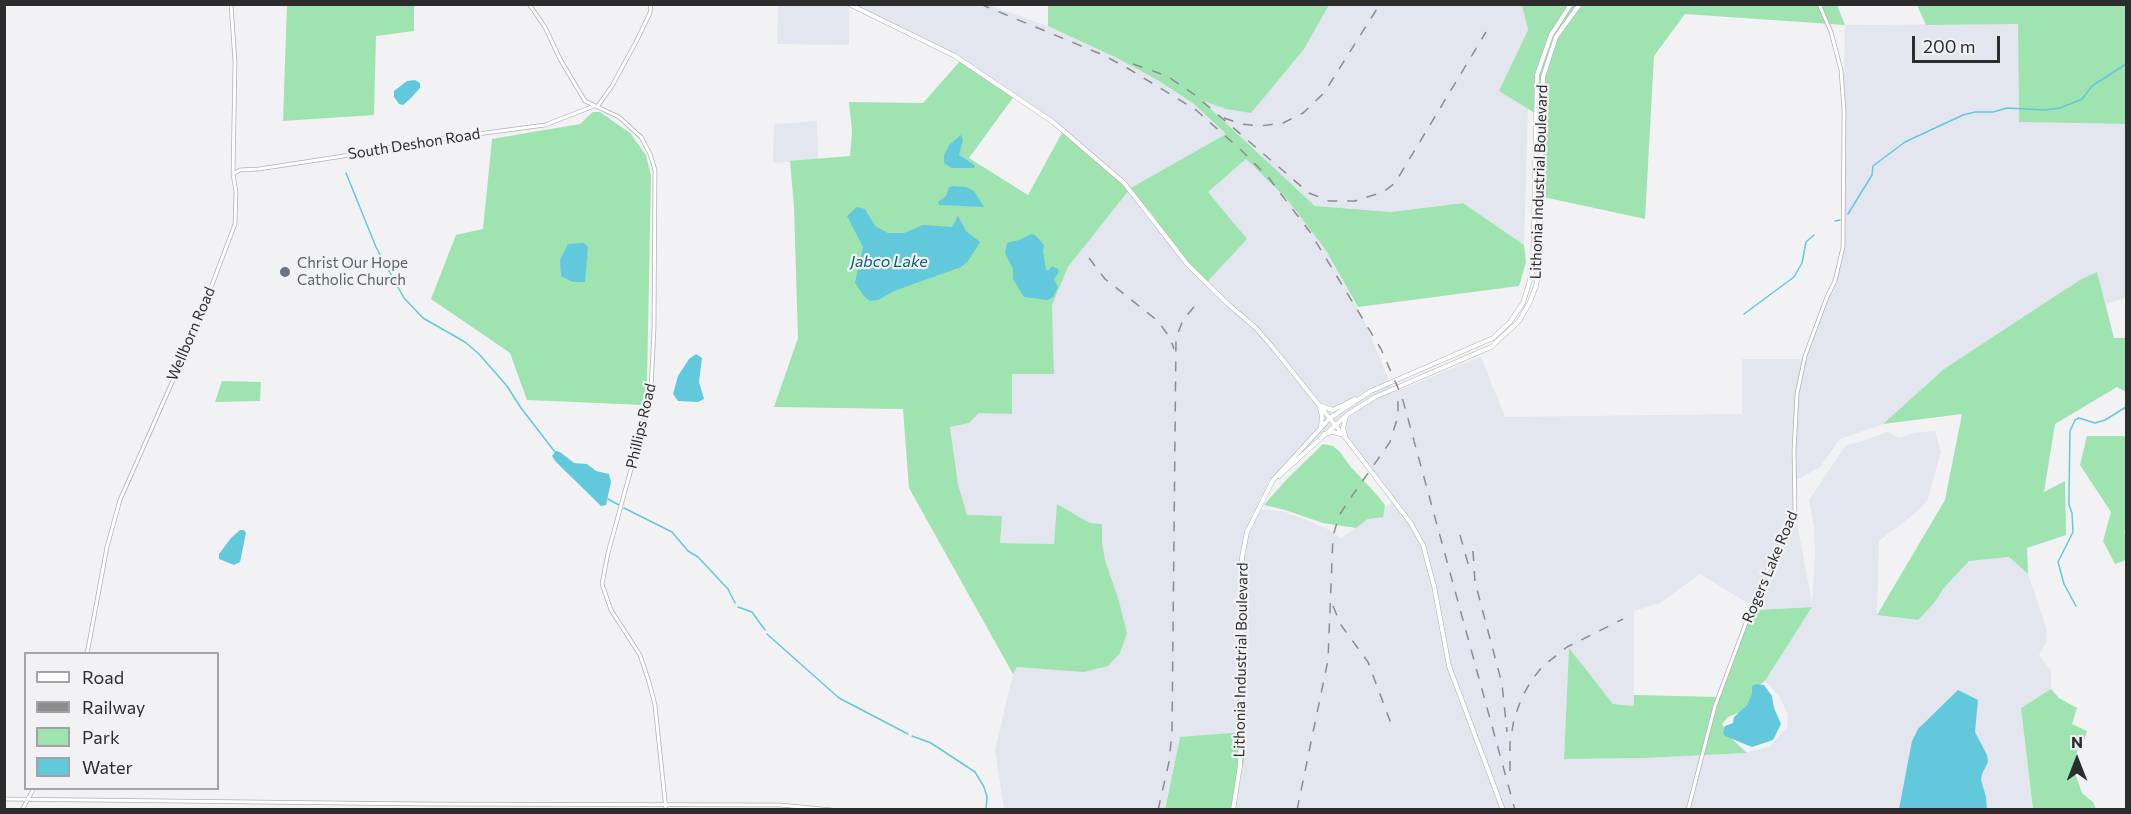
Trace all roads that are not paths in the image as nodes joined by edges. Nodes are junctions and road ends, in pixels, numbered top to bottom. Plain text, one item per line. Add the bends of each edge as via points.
1 (231, 4) edge
2 (528, 4) edge
3 (651, 4) edge
4 (849, 4) edge
5 (1571, 4) edge
6 (1580, 4) edge
7 (1819, 4) edge
8 (595, 107) junction
9 (1534, 166) junction
10 (1540, 166) junction
11 (233, 174) junction
12 (1361, 397) junction
13 (1319, 404) junction
14 (1348, 414) junction
15 (1330, 418) junction
16 (1334, 424) junction
17 (1321, 427) junction
18 (1324, 434) junction
19 (1344, 436) junction
20 (1348, 441) junction
21 (1273, 480) junction
22 (87, 652) edge
23 (34, 790) edge
24 (4, 799) edge
25 (19, 799) junction
26 (29, 800) junction
27 (666, 808) edge
28 (22, 809) edge
29 (832, 810) edge
30 (1233, 810) edge
31 (1503, 810) edge
32 (1688, 810) edge

1 - 11 street, Wellborn Road via 235,62
2 - 8 street, Phillips Road via 545,27 581,97
3 - 8 street via 612,86
4 - 13 main road via 956,56 1053,122 1105,165 1141,202 1188,265 1256,328
5 - 9 main road, Lithonia Industrial Boulevard via 1551,35 1537,75
6 - 10 main road, Lithonia Industrial Boulevard via 1556,37 1543,77
7 - 32 street, Rogers Lake Road via 1841,70 1843,248 1836,281 1809,344 1797,394 1795,511 1760,588 1715,706
8 - 11 street, South Deshon Road via 545,125
8 - 27 street, Phillips Road via 620,117 641,137 656,175 651,389 602,584 611,610 640,655 649,682
9 - 10 main road
9 - 12 main road, Lithonia Industrial Boulevard via 1533,270 1523,303 1510,322 1493,338
10 - 14 main road, Lithonia Industrial Boulevard via 1539,269 1530,302 1519,321 1491,347 1375,397
11 - 22 street, Wellborn Road via 235,224 192,336 120,500
12 - 13 main road via 1333,410
12 - 15 main road, Lithonia Industrial Boulevard
13 - 15 main road
13 - 17 main road
14 - 16 main road, Lithonia Industrial Boulevard
14 - 20 main road via 1343,428
15 - 16 main road
15 - 17 main road, Lithonia Industrial Boulevard
16 - 18 main road, Lithonia Industrial Boulevard
16 - 19 main road
17 - 21 main road, Lithonia Industrial Boulevard
18 - 19 main road
18 - 21 main road, Lithonia Industrial Boulevard
19 - 20 main road
20 - 31 main road via 1424,545 1449,666
21 - 30 main road, Lithonia Industrial Boulevard via 1247,531 1242,557 1240,766
23 - 26 street
24 - 25 street
25 - 26 street
25 - 28 street
26 - 27 street
26 - 28 street
27 - 29 street via 780,805

